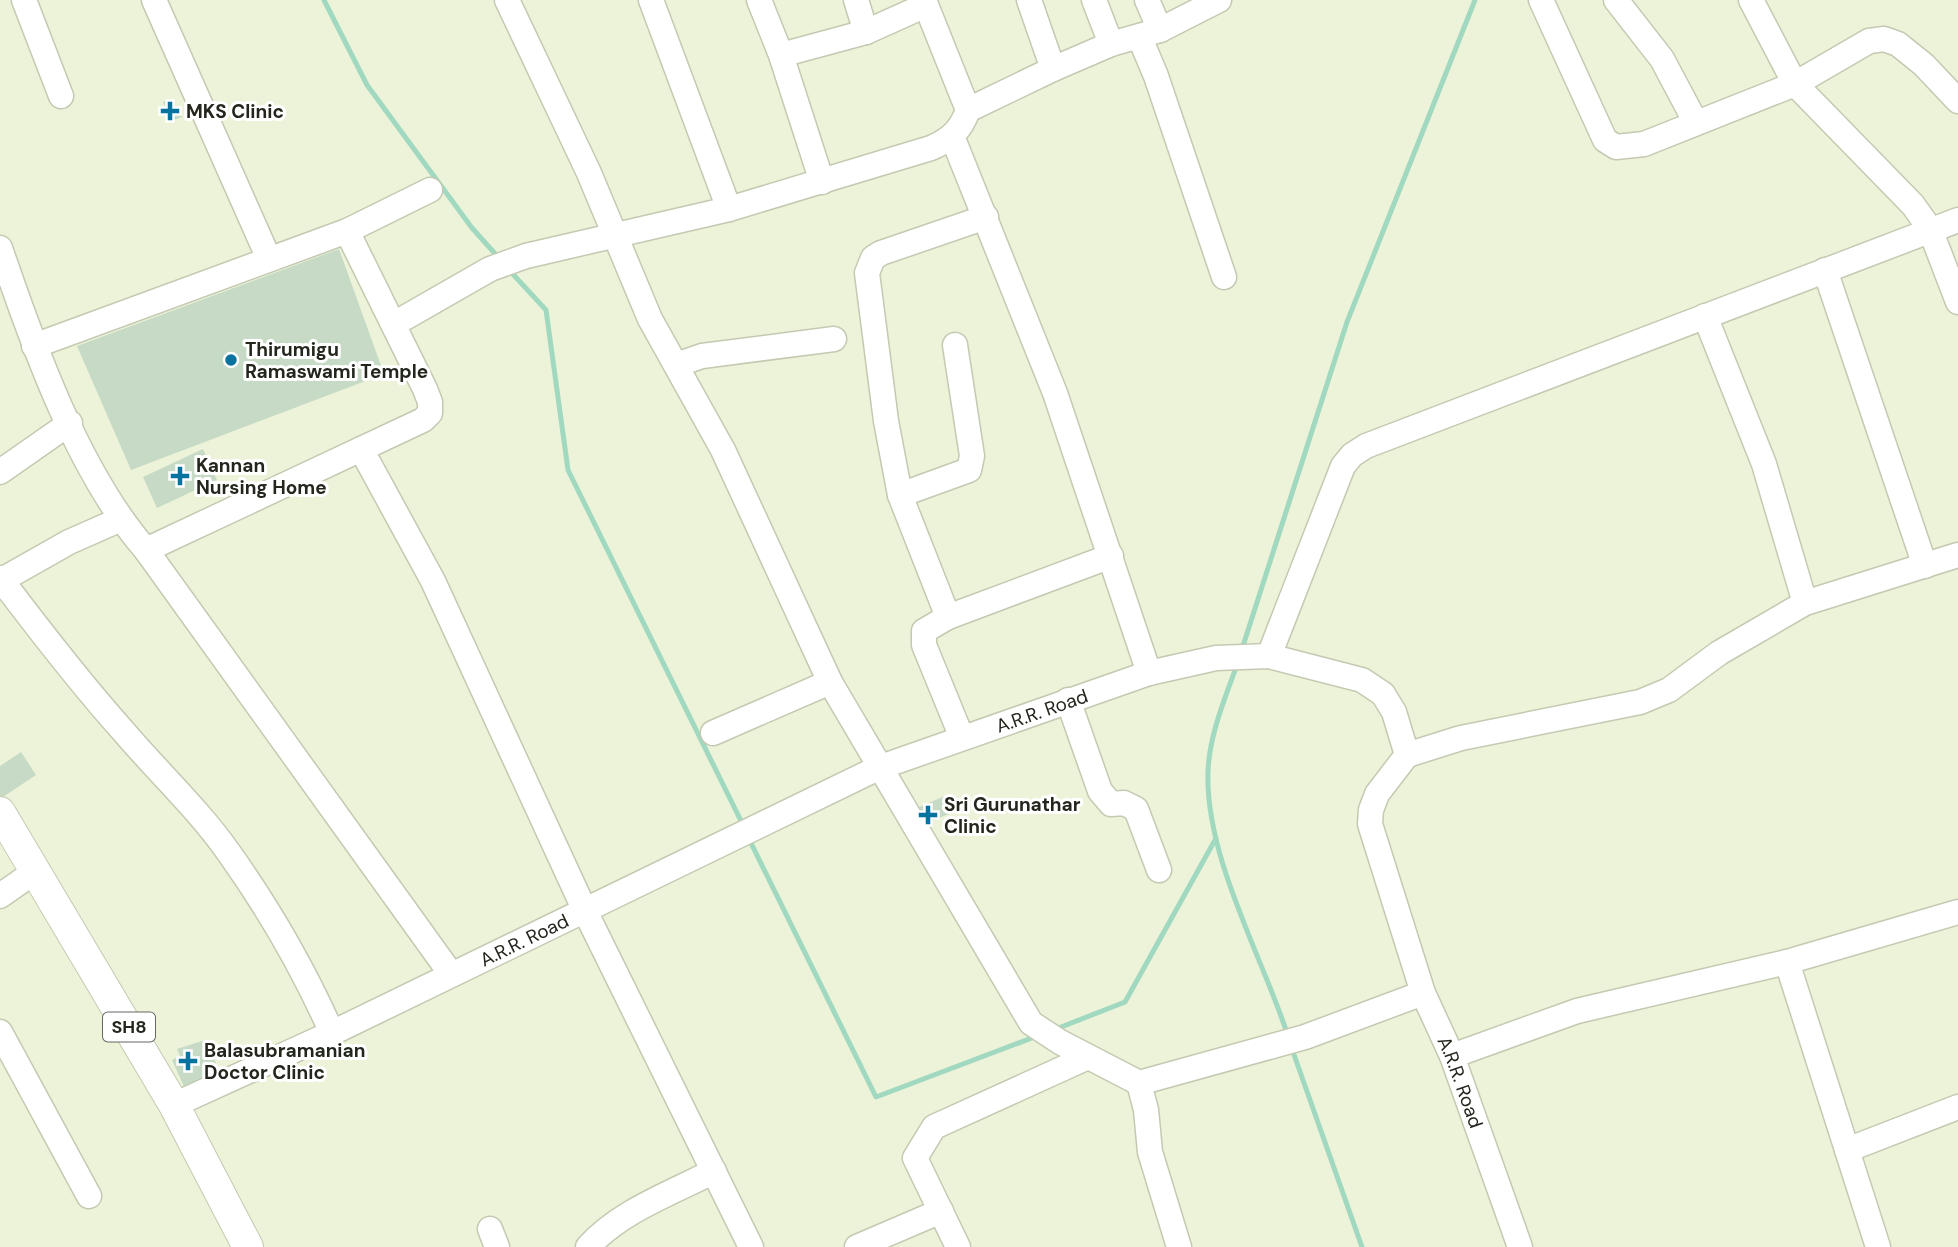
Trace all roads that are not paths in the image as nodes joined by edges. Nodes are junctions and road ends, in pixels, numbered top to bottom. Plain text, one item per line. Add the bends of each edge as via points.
1 (23, 0) edge
2 (154, 0) edge
3 (507, 0) edge
4 (651, 0) edge
5 (758, 0) edge
6 (856, 0) edge
7 (1029, 0) edge
8 (1094, 0) edge
9 (1147, 0) edge
10 (1219, 0) edge
11 (1541, 0) edge
12 (1616, 0) edge
13 (1751, 0) edge
14 (925, 2) edge
15 (866, 32) junction
16 (1150, 34) junction
17 (1111, 44) junction
18 (781, 55) junction
19 (1053, 69) junction
20 (1795, 83) junction
21 (61, 96) dead end
22 (1958, 100) edge
23 (968, 110) junction
24 (1696, 123) junction
25 (952, 136) junction
26 (822, 182) junction
27 (430, 190) dead end
28 (729, 209) junction
29 (986, 217) junction
30 (1958, 220) edge
31 (1930, 229) junction
32 (347, 230) junction
33 (616, 237) junction
34 (0, 248) edge
35 (269, 259) junction
36 (1825, 270) junction
37 (1224, 277) dead end
38 (1958, 302) edge
39 (1705, 316) junction
40 (394, 324) junction
41 (834, 339) dead end
42 (955, 345) dead end
43 (33, 346) junction
44 (676, 365) junction
45 (69, 423) junction
46 (361, 449) junction
47 (0, 472) edge
48 (900, 495) junction
49 (119, 520) junction
50 (146, 550) junction
51 (1958, 555) edge
52 (1111, 556) junction
53 (1925, 566) junction
54 (0, 580) edge
55 (1805, 603) junction
56 (948, 617) junction
57 (1262, 656) junction
58 (1149, 673) junction
59 (830, 682) junction
60 (1068, 700) junction
61 (713, 733) dead end
62 (962, 738) junction
63 (1407, 755) junction
64 (878, 768) junction
65 (0, 812) edge
66 (37, 870) junction
67 (1159, 870) dead end
68 (0, 896) edge
69 (585, 911) junction
70 (1958, 912) edge
71 (1787, 962) junction
72 (451, 974) junction
73 (1423, 993) junction
74 (0, 1032) edge
75 (332, 1033) junction
76 (1452, 1056) junction
77 (1088, 1057) junction
78 (1139, 1083) junction
79 (174, 1105) junction
80 (1958, 1107) edge
81 (1847, 1150) junction
82 (714, 1171) junction
83 (89, 1196) dead end
84 (941, 1211) junction
85 (248, 1247) edge
86 (588, 1247) edge
87 (751, 1247) edge
88 (857, 1247) edge
89 (958, 1247) edge
90 (1179, 1247) edge
91 (1520, 1247) edge
92 (1878, 1247) edge

1 - 21 street
2 - 35 street
3 - 33 street
4 - 28 street
5 - 18 street
6 - 15 street
7 - 19 street
8 - 17 street
9 - 16 street
10 - 16 street
11 - 24 street via 1605,140 1630,148
12 - 24 street via 1662,59
13 - 20 street
14 - 15 street
14 - 23 street
15 - 18 street
16 - 17 street
16 - 37 street via 1156,76
17 - 19 street
18 - 26 street
19 - 23 street
20 - 22 street via 1869,41 1884,39 1924,65
20 - 24 street
20 - 31 street via 1913,205
23 - 25 street
25 - 26 street via 931,148
25 - 29 street
26 - 28 street
27 - 32 street
28 - 33 street
29 - 48 street via 881,253 869,265 886,421
29 - 52 street via 1055,393
30 - 31 street
31 - 36 street
31 - 38 street
32 - 35 street
32 - 40 street
33 - 40 street via 526,256 490,269
33 - 44 street via 650,319
34 - 43 street
35 - 43 street
36 - 39 street
36 - 53 street
39 - 55 street via 1764,464
39 - 57 street via 1352,455 1343,466
40 - 46 street via 430,402 430,413
41 - 44 street via 702,356
42 - 48 street via 972,456 969,470
43 - 45 street
44 - 59 street via 723,450
45 - 47 street
45 - 49 street
46 - 50 street
46 - 69 street via 433,581
48 - 56 street
49 - 50 street
49 - 54 street
50 - 72 street
51 - 53 street
52 - 56 street
52 - 58 street
53 - 55 street
54 - 75 street via 76,676 185,796 230,854 307,977
55 - 63 street via 1719,653 1669,690 1640,702 1461,738
56 - 62 street via 929,627 923,638
57 - 58 street, A.R.R. Road via 1216,658
57 - 63 street, A.R.R. Road via 1362,680 1383,694 1394,712
58 - 60 street, A.R.R. Road
59 - 61 street
59 - 64 street
60 - 62 street, A.R.R. Road
60 - 67 street via 1105,800 1136,809
62 - 64 street, A.R.R. Road
63 - 73 street, A.R.R. Road via 1377,794 1370,824
64 - 69 street, A.R.R. Road
64 - 77 street via 1031,1023
65 - 66 main road, SH8
66 - 68 street
66 - 79 main road, SH8
69 - 72 street, A.R.R. Road
69 - 82 street
70 - 71 street
71 - 76 street via 1577,1010
71 - 81 street
72 - 75 street, A.R.R. Road
73 - 76 street, A.R.R. Road
73 - 78 street via 1305,1037
74 - 83 street
75 - 79 street, A.R.R. Road
76 - 91 street, A.R.R. Road
77 - 78 street
77 - 84 street via 934,1126 915,1158
78 - 90 street via 1150,1152
79 - 85 main road, SH8
80 - 81 street
81 - 92 street
82 - 86 street via 601,1232
82 - 87 street
84 - 88 street
84 - 89 street

